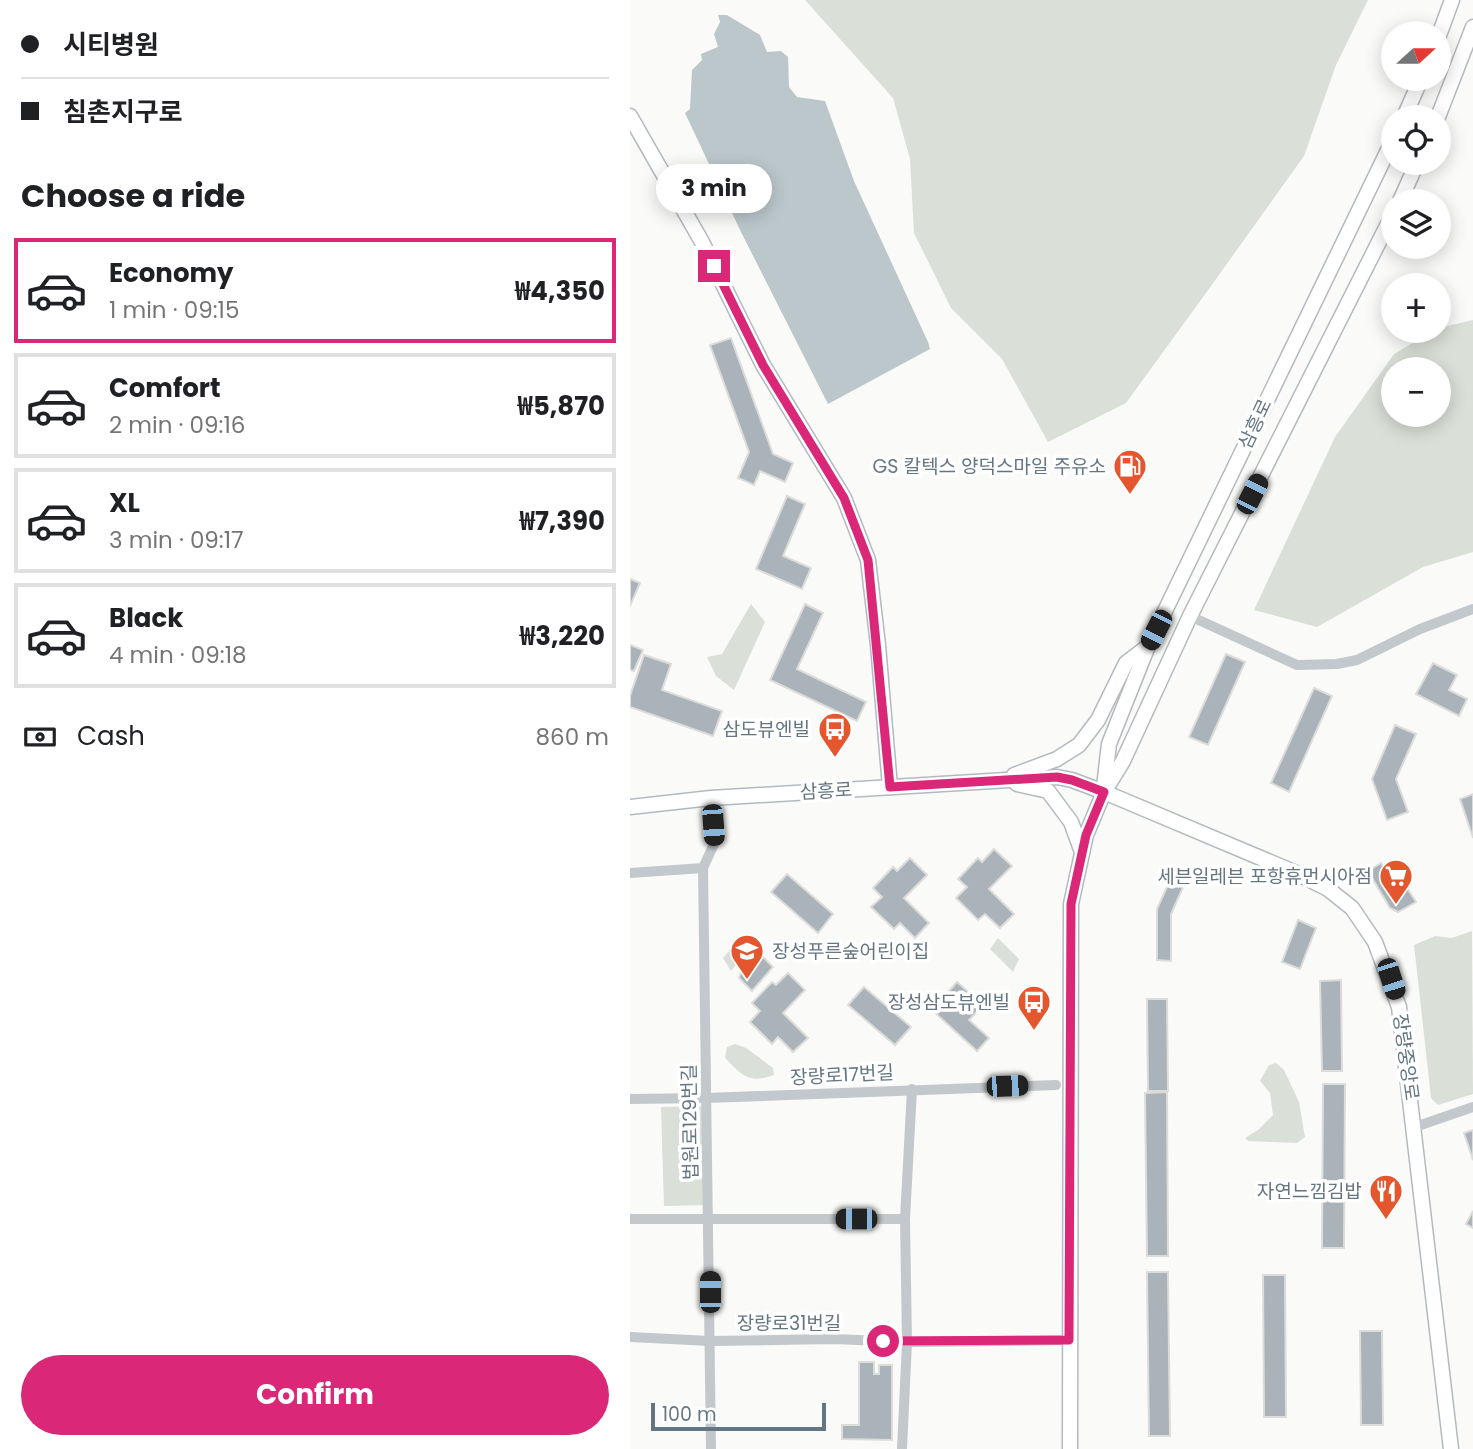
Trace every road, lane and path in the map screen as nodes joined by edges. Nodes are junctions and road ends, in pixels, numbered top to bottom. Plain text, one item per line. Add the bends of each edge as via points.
1 (1452, 0) edge
2 (1444, 21) edge
3 (1473, 27) edge
4 (1443, 105) edge
5 (630, 116) edge
6 (1381, 165) edge
7 (1381, 238) edge
8 (1473, 610) edge
9 (1190, 616) junction
10 (1148, 646) junction
11 (998, 780) junction
12 (890, 787) junction
13 (1104, 792) junction
14 (711, 797) junction
15 (630, 807) edge
16 (1082, 853) junction
17 (703, 868) junction
18 (630, 873) edge
19 (1056, 1085) dead end
20 (912, 1089) junction
21 (706, 1098) junction
22 (630, 1099) edge
23 (1473, 1107) edge
24 (1415, 1126) junction
25 (630, 1219) edge
26 (709, 1219) junction
27 (905, 1219) junction
28 (630, 1337) edge
29 (1069, 1340) junction
30 (710, 1341) junction
31 (907, 1342) junction
32 (711, 1449) edge
33 (902, 1449) edge
34 (1070, 1449) edge
35 (1448, 1449) edge

1 - 2 main road
3 - 4 main road
5 - 12 main road via 702,242 763,365 844,498 868,560
6 - 10 main road, 삼흥로
7 - 9 main road, 삼흥로
8 - 9 street via 1420,629 1357,660 1297,665
9 - 13 main road, 삼흥로
10 - 11 main road via 1126,663 1098,720 1079,745 1057,759
10 - 13 main road, 삼흥로 via 1109,744
11 - 12 main road, 삼흥로
11 - 13 main road, 삼흥로 via 1057,777
11 - 16 main road via 1048,791 1071,822
12 - 14 main road, 삼흥로
13 - 16 main road
13 - 24 main road, 장량중앙로 via 1294,872 1352,908 1375,942 1399,1007
14 - 15 main road, 삼흥로
14 - 17 street, 법원로129번길 via 714,844
16 - 29 main road via 1071,904
17 - 18 street
17 - 21 street, 법원로129번길
19 - 20 street, 장량로17번길
20 - 21 street, 장량로17번길
20 - 27 street
21 - 22 street, 장량로17번길
21 - 26 street, 법원로129번길
23 - 24 street
24 - 35 main road, 장량중앙로
25 - 26 street
26 - 27 street
26 - 30 street, 법원로129번길
27 - 31 street
28 - 30 street, 장량로31번길
29 - 31 street, 장량로31번길
29 - 34 main road
30 - 31 street, 장량로31번길
30 - 32 street, 법원로129번길
31 - 33 street

